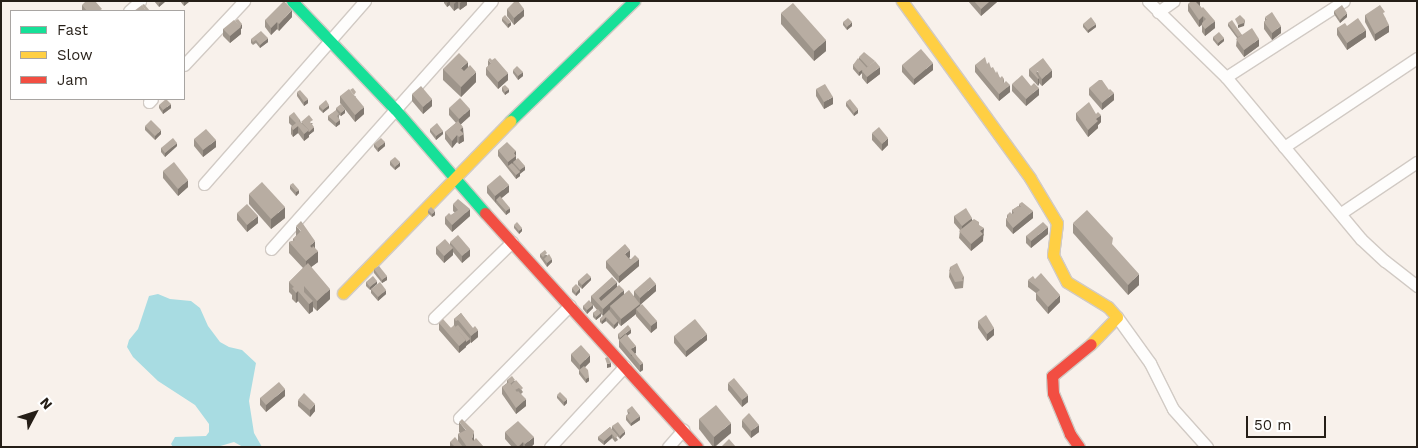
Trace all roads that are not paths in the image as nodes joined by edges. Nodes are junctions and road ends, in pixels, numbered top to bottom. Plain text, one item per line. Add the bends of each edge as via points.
1 (140, 1) edge
2 (244, 1) edge
3 (292, 1) edge
4 (365, 1) edge
5 (492, 1) edge
6 (634, 1) edge
7 (902, 1) edge
8 (1148, 1) edge
9 (1174, 1) edge
10 (1344, 1) edge
11 (130, 10) edge
12 (1158, 12) junction
13 (330, 41) junction
14 (1417, 58) edge
15 (185, 64) edge
16 (1226, 77) junction
17 (395, 109) junction
18 (1284, 147) junction
19 (1417, 162) edge
20 (453, 178) junction
21 (204, 184) dead end
22 (1341, 213) junction
23 (512, 242) junction
24 (271, 249) dead end
25 (1417, 271) edge
26 (1407, 278) junction
27 (1417, 286) edge
28 (342, 292) dead end
29 (570, 305) junction
30 (1117, 317) junction
31 (434, 318) dead end
32 (625, 366) junction
33 (460, 418) edge
34 (683, 430) junction
35 (550, 447) edge
36 (668, 447) edge
37 (697, 447) edge
38 (1079, 447) edge
39 (1207, 447) edge

1 - 11 street
2 - 15 street
3 - 13 street
4 - 13 street
5 - 17 street
6 - 20 street
7 - 30 street via 1030,178 1057,223 1054,255 1067,282 1108,307
8 - 12 street
9 - 12 street
10 - 16 street
12 - 16 street
13 - 17 street
13 - 21 street
14 - 18 street
16 - 18 street
17 - 20 street
17 - 24 street
18 - 22 street
19 - 22 street
20 - 23 street
20 - 28 street
22 - 26 street via 1361,238
23 - 29 street
23 - 31 street
25 - 26 street
26 - 27 street
29 - 32 street
29 - 33 street
30 - 38 street via 1087,348 1052,376 1053,393
30 - 39 street via 1150,363 1173,410
32 - 34 street
32 - 35 street
34 - 36 street
34 - 37 street

